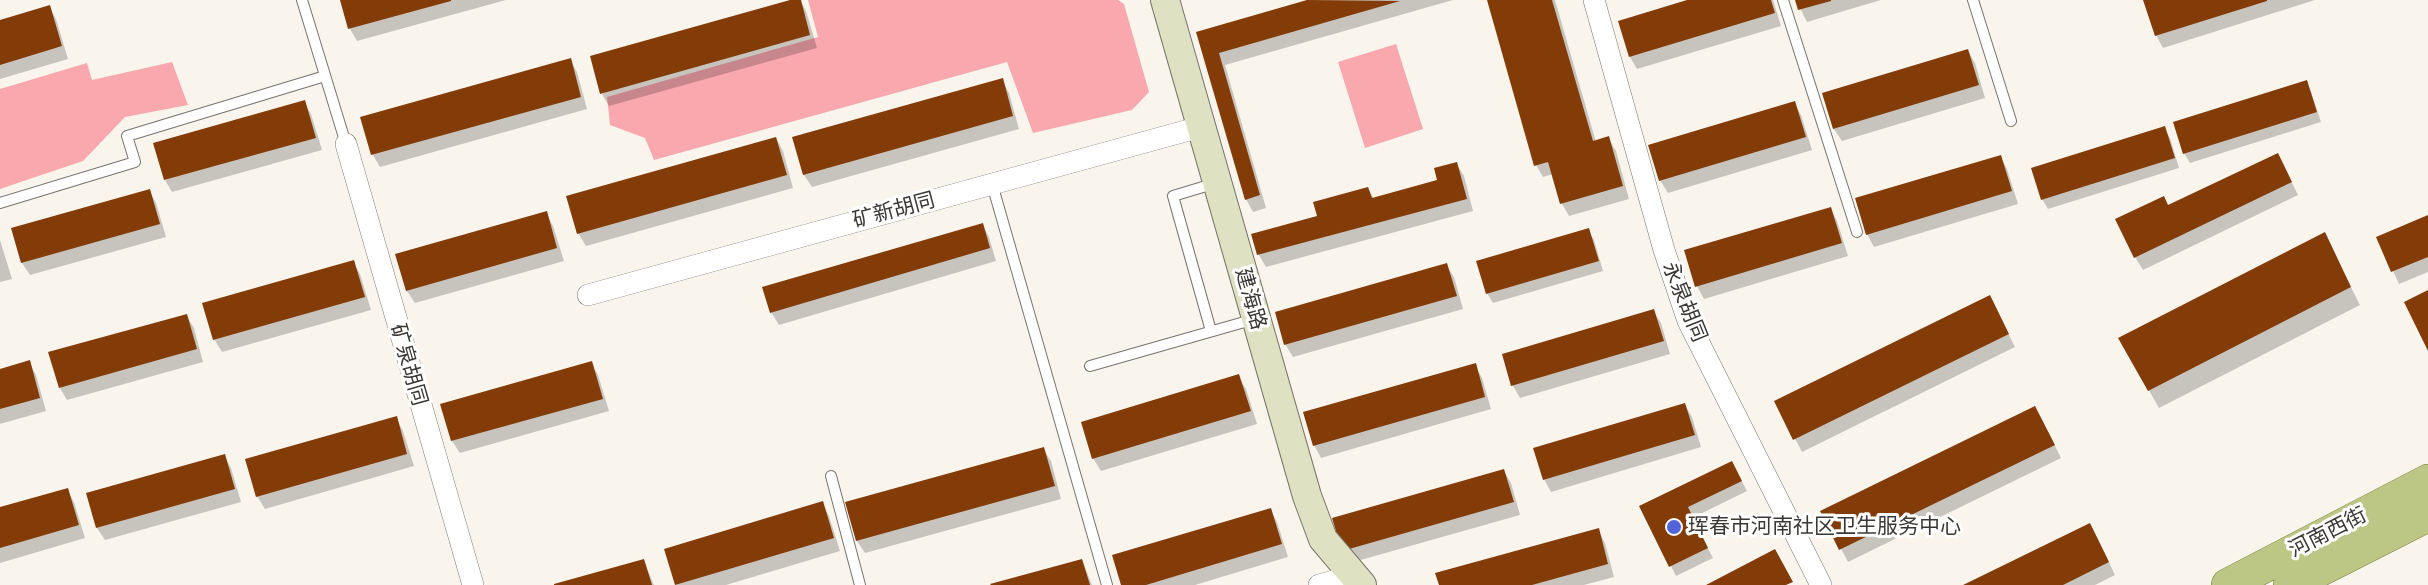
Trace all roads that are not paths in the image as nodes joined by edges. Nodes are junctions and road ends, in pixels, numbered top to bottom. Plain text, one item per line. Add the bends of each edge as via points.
1 (302, 0) edge
2 (1165, 0) edge
3 (1594, 0) edge
4 (1783, 0) edge
5 (1973, 0) edge
6 (325, 76) junction
7 (2011, 121) dead end
8 (1200, 127) junction
9 (346, 144) joint
10 (1216, 183) junction
11 (992, 184) junction
12 (0, 203) edge
13 (1857, 232) dead end
14 (588, 295) dead end
15 (1255, 319) junction
16 (1211, 331) junction
17 (1090, 366) dead end
18 (831, 476) dead end
19 (2428, 481) edge
20 (2428, 515) edge
21 (1357, 580) edge
22 (473, 585) edge
23 (860, 585) edge
24 (1107, 585) edge
25 (1319, 585) edge
26 (1821, 585) edge
27 (2228, 585) edge
28 (2290, 585) edge

1 - 6 lane
2 - 8 street, 建海路
3 - 26 street, 永泉胡同 via 1664,250 1689,321
4 - 13 lane
5 - 7 lane
6 - 9 lane
6 - 12 lane via 127,136 135,162
8 - 10 street, 建海路
8 - 11 street, 矿新胡同
9 - 22 street, 矿泉胡同
10 - 15 street, 建海路
10 - 16 lane via 1173,195
11 - 14 street, 矿新胡同
11 - 24 lane
15 - 16 lane
15 - 21 street, 建海路 via 1323,539
16 - 17 lane
18 - 23 lane
19 - 27 main road, 河南西街
20 - 28 main road, 河南西街
21 - 25 street

